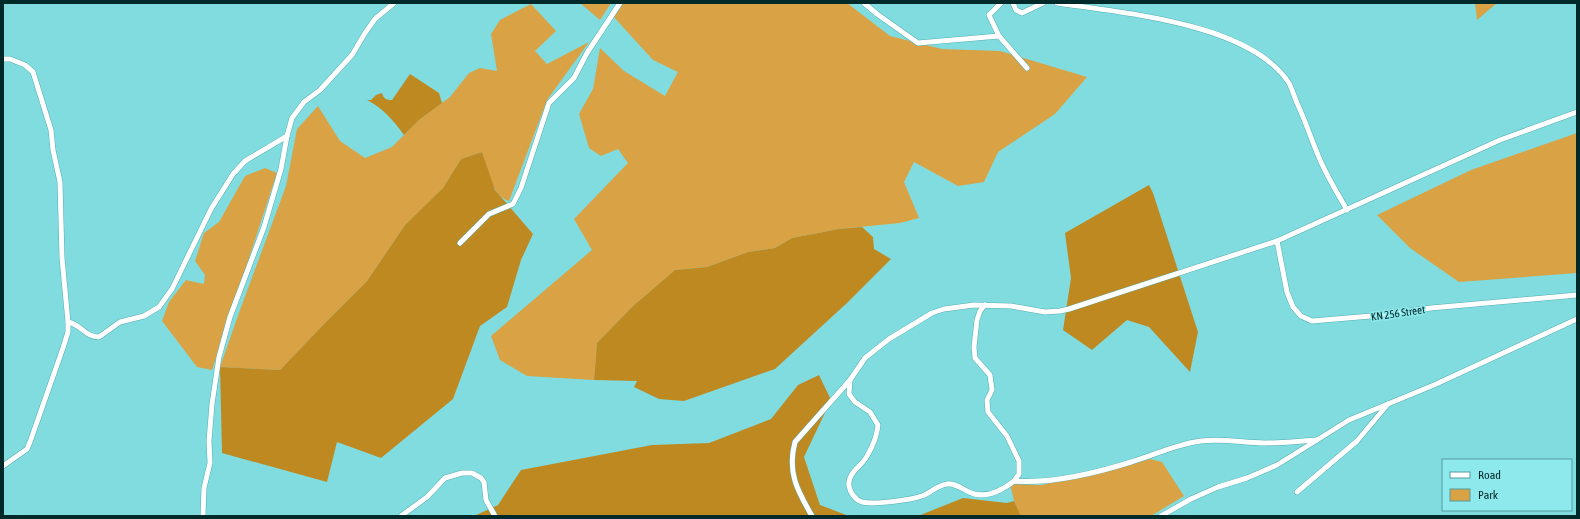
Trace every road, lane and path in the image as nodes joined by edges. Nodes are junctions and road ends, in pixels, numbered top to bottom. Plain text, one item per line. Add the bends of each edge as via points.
1 (394, 3) edge
2 (620, 3) edge
3 (864, 3) edge
4 (1001, 3) edge
5 (1013, 3) edge
6 (1043, 3) edge
7 (1057, 3) edge
8 (999, 36) junction
9 (3, 59) edge
10 (1027, 68) dead end
11 (1577, 112) edge
12 (287, 136) junction
13 (1347, 210) junction
14 (1277, 241) junction
15 (460, 243) dead end
16 (1577, 295) edge
17 (985, 305) junction
18 (1577, 319) edge
19 (68, 322) junction
20 (850, 380) junction
21 (1390, 402) junction
22 (1317, 440) junction
23 (3, 466) edge
24 (1014, 482) junction
25 (1297, 492) dead end
26 (203, 516) edge
27 (401, 516) edge
28 (495, 516) edge
29 (812, 516) edge
30 (1161, 516) edge

1 - 12 street via 375,19 348,60 320,90 304,102 292,118
2 - 15 street via 574,78 549,103 521,188 513,204 489,214
3 - 8 street via 918,43
4 - 8 street via 989,15
5 - 6 street via 1016,10 1022,13
7 - 13 street via 1160,19 1213,32 1263,58 1277,68 1289,84 1321,162
8 - 10 street
9 - 19 street via 25,65 33,72 51,130 60,182 62,258
11 - 13 street via 1500,140
12 - 19 street via 245,162 233,174 211,209 172,288 152,313 120,322 99,337 89,336 78,325
12 - 26 street via 281,169 264,227 230,317 219,357 212,404 210,463 204,488
13 - 14 street
14 - 16 street, KN 256 Street via 1292,307 1301,316 1312,321
14 - 17 street via 1060,311 1045,312 1011,306
17 - 20 street via 957,307 932,313 889,339 865,358
17 - 24 street via 977,320 975,358 990,375 992,390 987,400 988,412 1007,436 1019,462 1019,474
18 - 21 street via 1434,385
19 - 23 street via 63,348 27,449
20 - 24 street via 849,394 855,402 870,412 878,424 874,445 867,458 849,477 852,495 861,502 923,496 945,484 953,484 974,494 988,495 1003,490
20 - 29 street via 794,442 791,455 793,476
21 - 22 street via 1349,420
21 - 25 street via 1357,440
22 - 24 street via 1264,443 1202,441 1054,480
22 - 30 street via 1277,466 1218,487
27 - 28 street via 428,497 446,478 472,473 484,482 486,500

